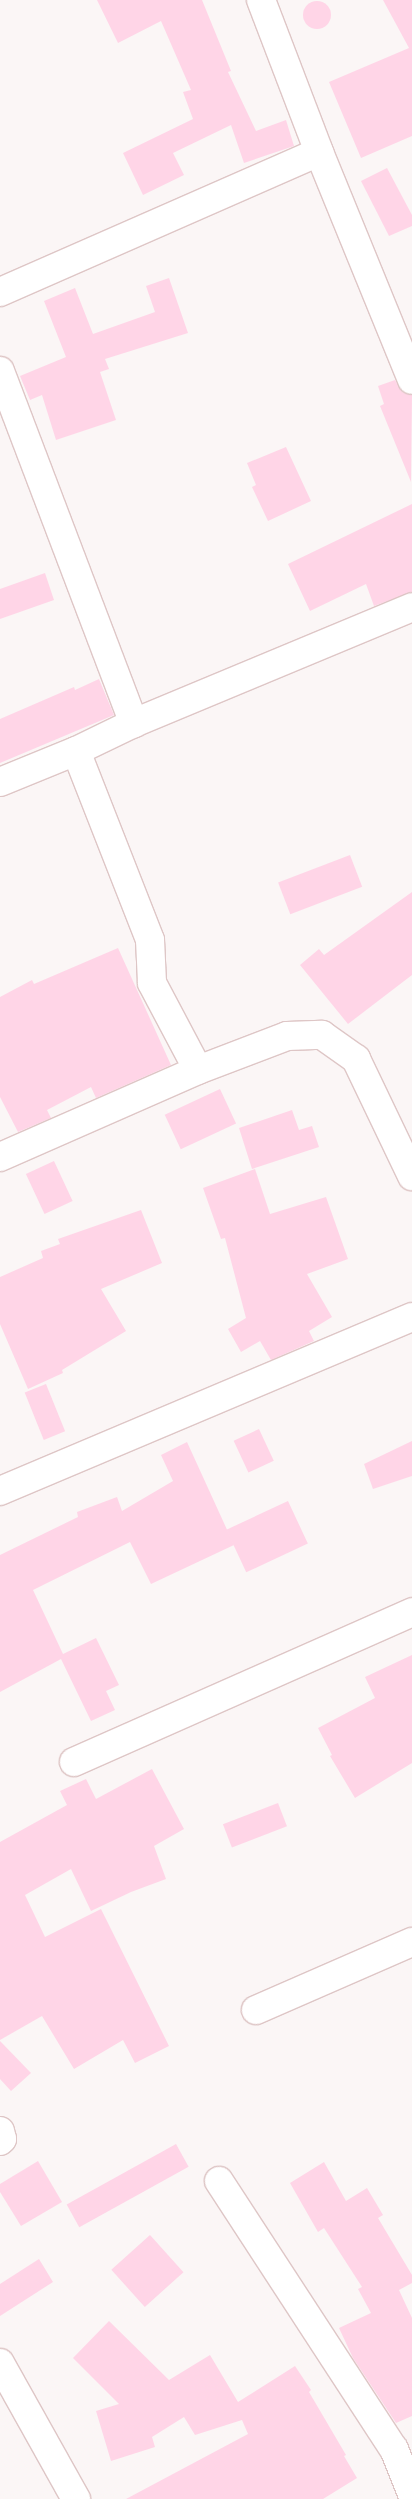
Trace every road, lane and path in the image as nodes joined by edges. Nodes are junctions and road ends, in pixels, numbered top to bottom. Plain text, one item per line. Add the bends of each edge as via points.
1 (261, 0) edge
2 (319, 152) junction
3 (0, 292) edge
4 (0, 371) edge
5 (412, 380) edge
6 (412, 606) edge
7 (134, 723) junction
8 (76, 751) junction
9 (0, 782) edge
10 (198, 1070) junction
11 (0, 1157) edge
12 (412, 1176) edge
13 (412, 1317) edge
14 (0, 1491) edge
15 (412, 1612) edge
16 (74, 1762) dead end
17 (412, 1942) edge
18 (256, 2010) dead end
19 (0, 2131) edge
20 (0, 2141) edge
21 (219, 2181) dead end
22 (0, 2363) edge
23 (403, 2445) edge
24 (412, 2494) edge
25 (76, 2499) edge

1 - 2 street
2 - 3 street
2 - 5 street
4 - 7 street
6 - 7 street
7 - 8 street
8 - 9 street
8 - 10 street via 150,940 152,983
10 - 11 street
10 - 12 street via 287,1036 322,1034 356,1060
13 - 14 street
15 - 16 street
17 - 18 street
19 - 20 street
21 - 23 street
22 - 25 street
23 - 24 street

